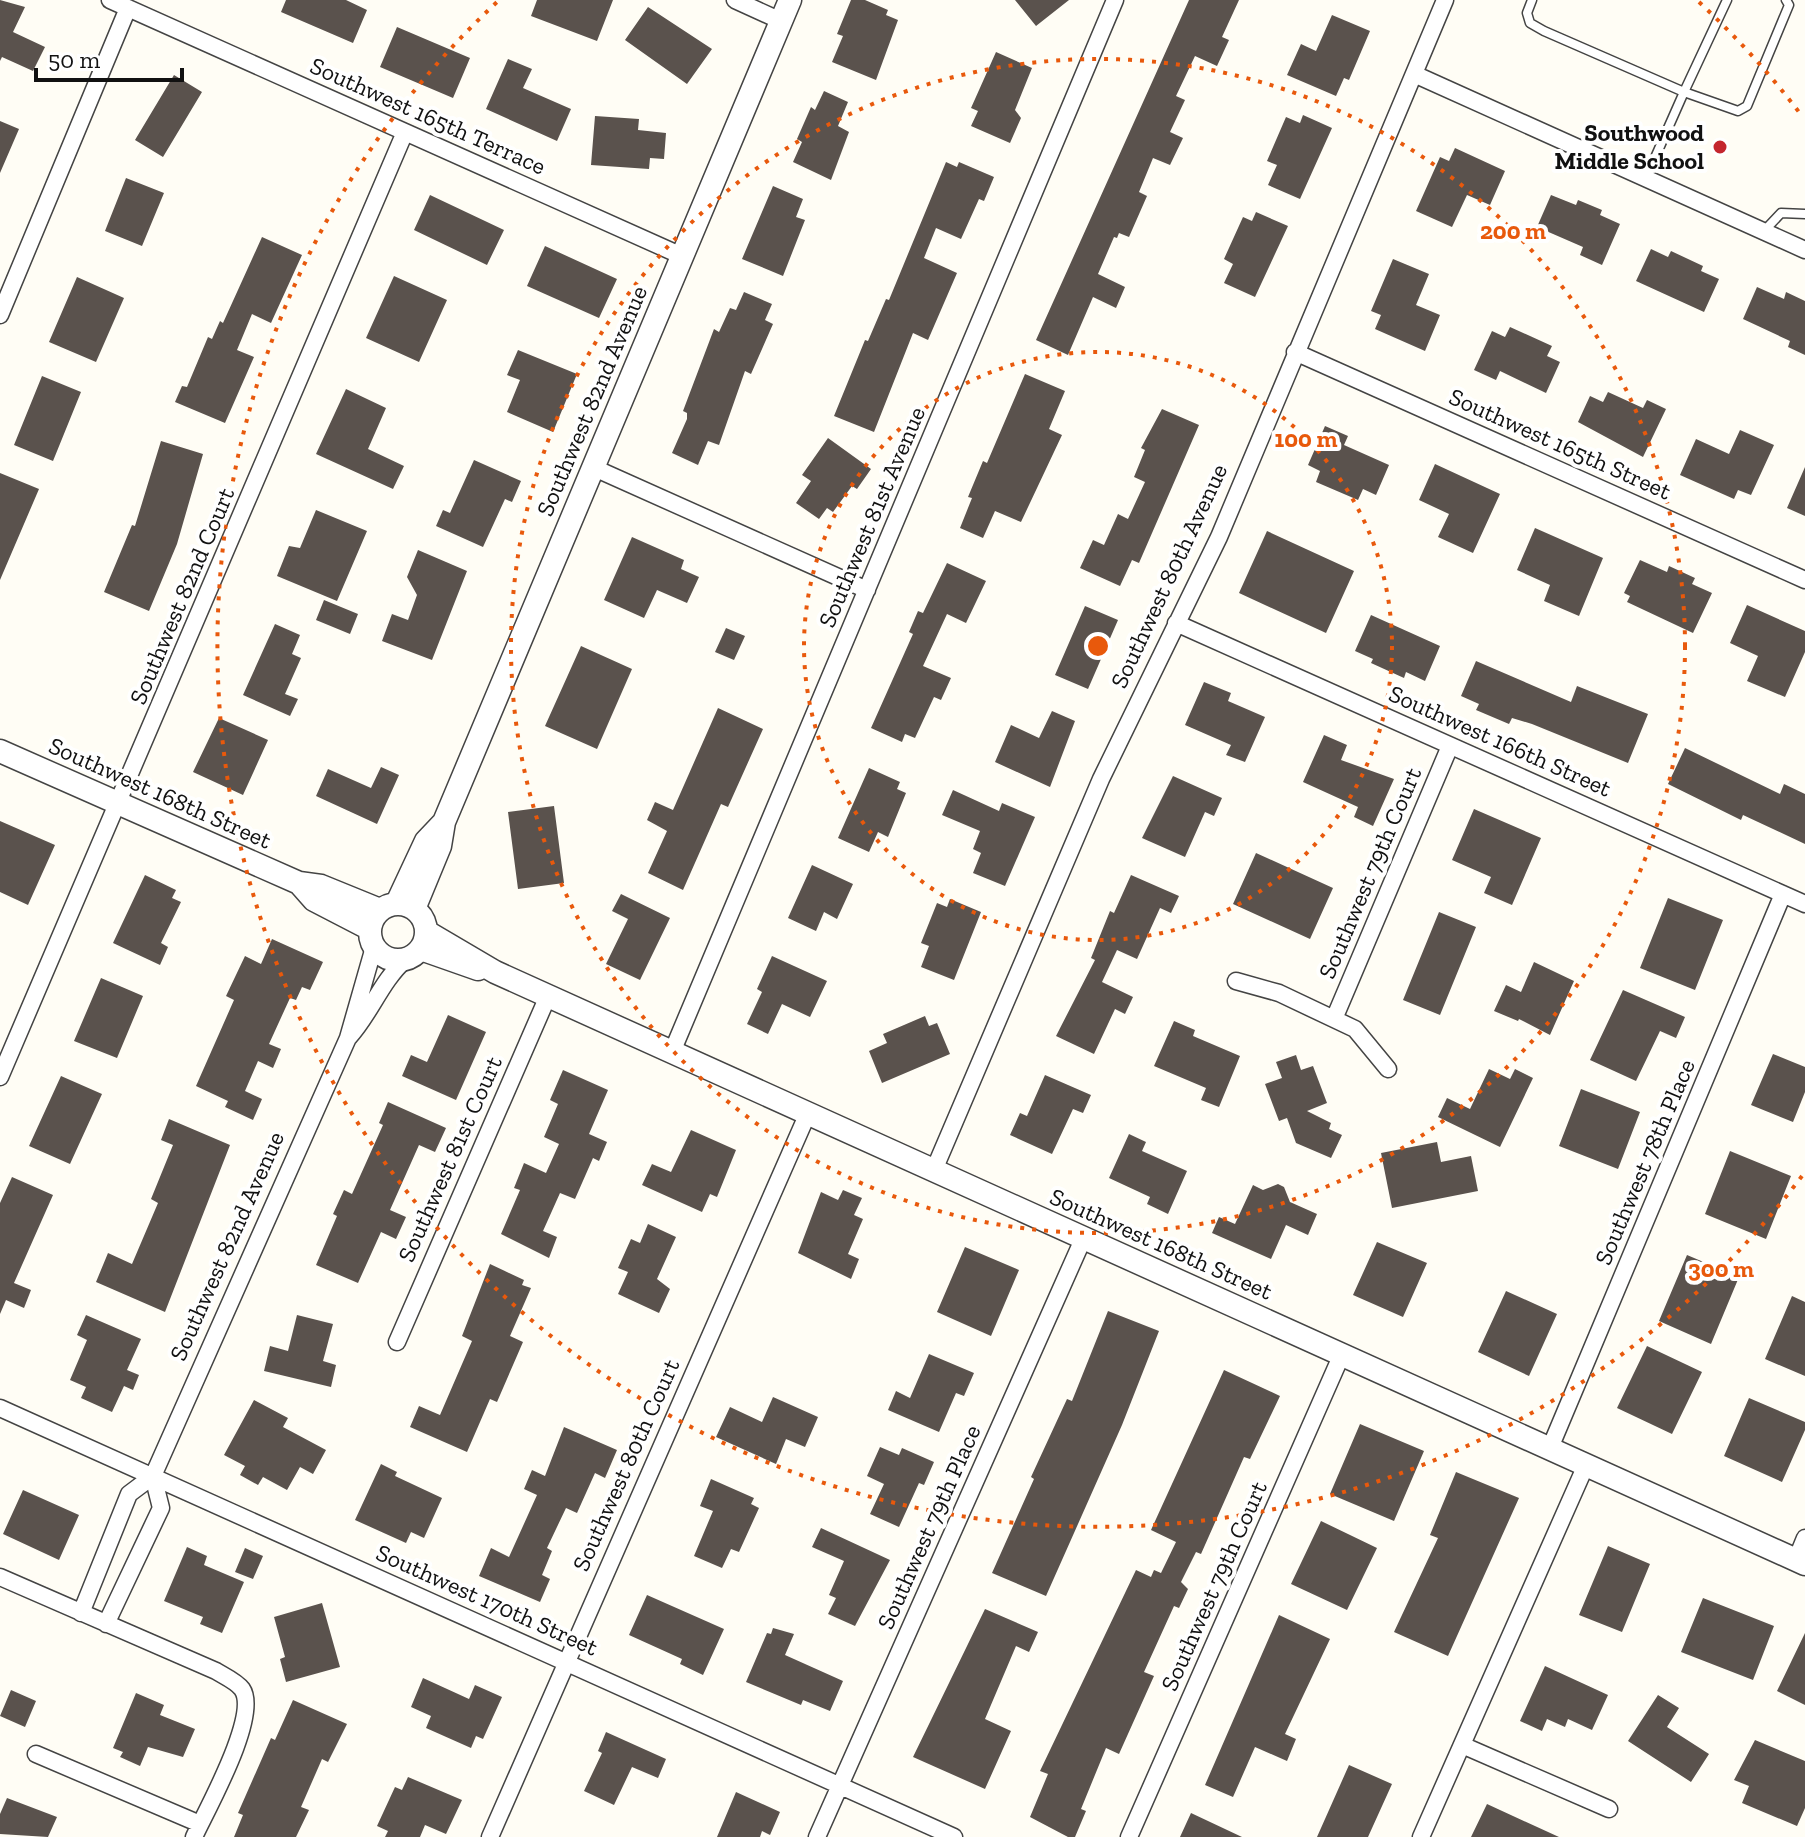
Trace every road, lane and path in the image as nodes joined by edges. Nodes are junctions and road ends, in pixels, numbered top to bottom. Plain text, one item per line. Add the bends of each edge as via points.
1 (110, 0) edge
2 (735, 0) edge
3 (1115, 0) edge
4 (1445, 0) edge
5 (1532, 0) edge
6 (1727, 0) edge
7 (1786, 0) edge
8 (128, 8) junction
9 (786, 10) edge
10 (1414, 74) junction
11 (1684, 92) junction
12 (405, 132) junction
13 (1646, 178) junction
14 (1805, 214) edge
15 (1764, 231) junction
16 (1805, 250) edge
17 (682, 256) junction
18 (0, 315) edge
19 (1295, 352) junction
20 (592, 467) junction
21 (1805, 580) edge
22 (867, 590) junction
23 (1176, 623) junction
24 (1450, 746) junction
25 (0, 751) edge
26 (119, 804) junction
27 (1783, 894) junction
28 (1805, 904) edge
29 (387, 920) junction
30 (418, 947) junction
31 (1236, 981) dead end
32 (548, 996) junction
33 (1334, 1019) junction
34 (348, 1038) junction
35 (672, 1052) junction
36 (1388, 1069) dead end
37 (0, 1077) edge
38 (808, 1113) junction
39 (934, 1170) junction
40 (1084, 1237) junction
41 (397, 1342) dead end
42 (1342, 1354) junction
43 (0, 1408) edge
44 (1550, 1448) junction
45 (1586, 1465) junction
46 (153, 1476) junction
47 (1805, 1538) edge
48 (1800, 1562) edge
49 (0, 1577) edge
50 (81, 1613) junction
51 (106, 1624) junction
52 (566, 1663) junction
53 (1462, 1745) junction
54 (36, 1754) dead end
55 (840, 1786) junction
56 (1609, 1809) dead end
57 (197, 1831) edge
58 (490, 1837) edge
59 (817, 1837) edge
60 (954, 1837) edge
61 (1129, 1837) edge
62 (1421, 1837) edge

1 - 8 street, Southwest 165th Terrace
2 - 9 street
3 - 22 street, Southwest 81st Avenue
4 - 10 street, Southwest 80th Avenue
5 - 11 lane via 1530,23
6 - 11 lane
7 - 11 lane via 1789,5 1747,106 1738,111
8 - 12 street, Southwest 165th Terrace
8 - 18 street
9 - 17 street, Southwest 82nd Avenue
10 - 13 street
10 - 19 street, Southwest 80th Avenue
11 - 13 lane
12 - 17 street, Southwest 165th Terrace
12 - 26 street, Southwest 82nd Court
13 - 15 street
14 - 15 lane via 1781,213
15 - 16 street
17 - 20 street, Southwest 82nd Avenue
19 - 21 street, Southwest 165th Street
19 - 23 street, Southwest 80th Avenue via 1219,537
20 - 22 street
20 - 29 street, Southwest 82nd Avenue via 444,822 440,846
22 - 35 street, Southwest 81st Avenue
23 - 24 street, Southwest 166th Street
23 - 39 street, Southwest 80th Avenue via 1101,779
24 - 27 street, Southwest 166th Street
24 - 33 street, Southwest 79th Court
25 - 26 street, Southwest 168th Street
26 - 29 street, Southwest 168th Street via 299,883 321,886
26 - 37 street, Southwest 82nd Court
27 - 28 street, Southwest 166th Street
27 - 44 street, Southwest 78th Place
29 - 30 street via 421,915
29 - 30 street, Southwest 168th Street via 388,958
29 - 34 street, Southwest 82nd Avenue
30 - 32 street, Southwest 168th Street
30 - 34 street, Southwest 82nd Avenue via 392,971
31 - 33 street via 1279,993
32 - 35 street, Southwest 168th Street
32 - 41 street, Southwest 81st Court
33 - 36 street via 1355,1029
34 - 46 street, Southwest 82nd Avenue
35 - 38 street, Southwest 168th Street
38 - 39 street, Southwest 168th Street
38 - 52 street, Southwest 80th Court
39 - 40 street, Southwest 168th Street
40 - 42 street, Southwest 168th Street
40 - 55 street, Southwest 79th Place
42 - 44 street, Southwest 168th Street
42 - 61 street, Southwest 79th Court
43 - 46 street, Southwest 170th Street
44 - 45 street, Southwest 168th Street
45 - 48 street, Southwest 168th Street
45 - 53 street
46 - 50 street, Southwest 82nd Avenue via 129,1494
46 - 51 street via 161,1508
46 - 52 street, Southwest 170th Street
47 - 48 street
49 - 50 street
50 - 51 street
51 - 57 street via 216,1671 235,1682 246,1699 244,1724
52 - 55 street, Southwest 170th Street
52 - 58 street, Southwest 80th Court
53 - 56 street
53 - 62 street
54 - 57 street
55 - 59 street, Southwest 79th Place
55 - 60 street, Southwest 170th Street

